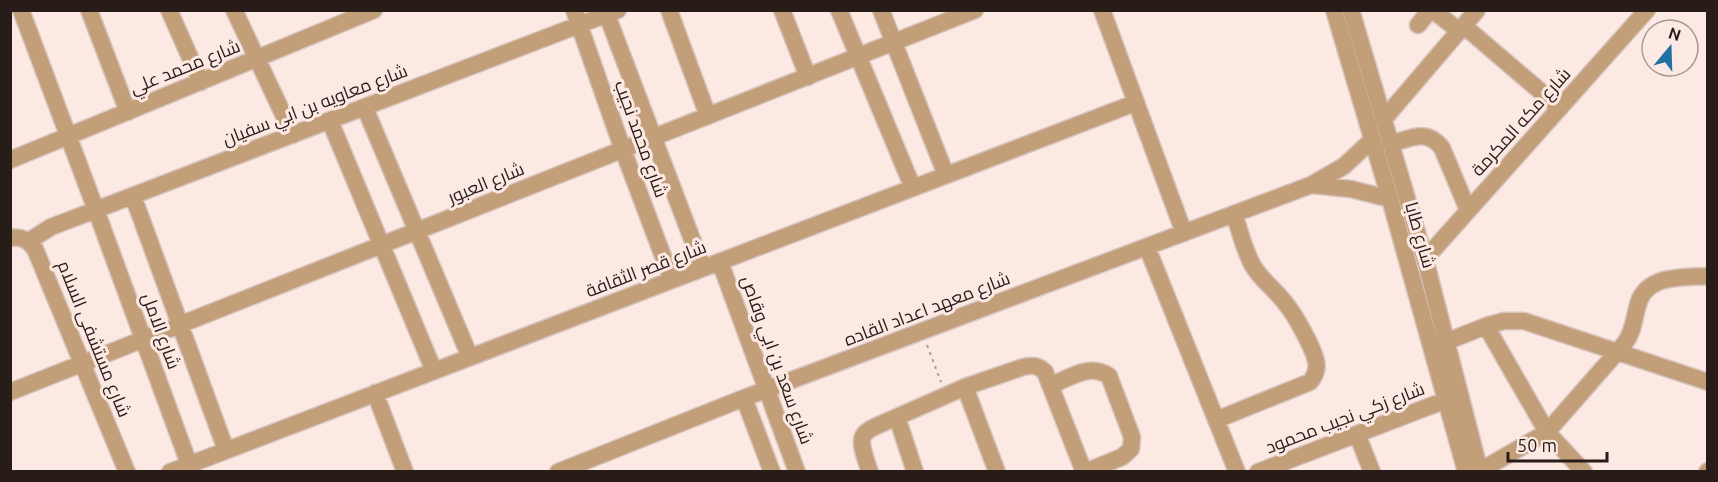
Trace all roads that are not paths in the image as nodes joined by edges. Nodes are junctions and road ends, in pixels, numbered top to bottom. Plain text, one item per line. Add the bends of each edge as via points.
1 (21, 10) edge
2 (89, 10) edge
3 (169, 10) edge
4 (234, 10) edge
5 (374, 10) edge
6 (669, 10) edge
7 (782, 10) edge
8 (839, 10) edge
9 (881, 10) edge
10 (975, 10) edge
11 (1102, 10) edge
12 (1334, 10) edge
13 (1351, 10) edge
14 (1432, 10) edge
15 (1477, 10) edge
16 (613, 13) edge
17 (1636, 14) edge
18 (350, 15) edge
19 (577, 18) edge
20 (1418, 25) dead end
21 (1462, 29) junction
22 (894, 42) junction
23 (858, 57) junction
24 (258, 58) junction
25 (808, 77) junction
26 (201, 82) junction
27 (1135, 103) junction
28 (364, 108) junction
29 (1560, 108) junction
30 (128, 112) junction
31 (708, 116) junction
32 (1383, 120) junction
33 (330, 121) junction
34 (293, 135) junction
35 (69, 136) junction
36 (654, 138) junction
37 (1372, 140) junction
38 (1390, 144) junction
39 (623, 150) junction
40 (10, 160) edge
41 (946, 175) junction
42 (1311, 185) junction
43 (913, 188) junction
44 (133, 196) junction
45 (1390, 199) junction
46 (96, 210) junction
47 (1468, 210) junction
48 (1234, 214) junction
49 (417, 232) junction
50 (1184, 233) junction
51 (10, 238) edge
52 (29, 241) junction
53 (382, 245) junction
54 (1146, 247) junction
55 (1425, 258) junction
56 (720, 261) junction
57 (703, 268) junction
58 (1707, 276) edge
59 (672, 280) junction
60 (180, 326) junction
61 (1486, 326) junction
62 (144, 340) junction
63 (1440, 344) junction
64 (1618, 352) junction
65 (470, 357) junction
66 (83, 364) junction
67 (434, 370) junction
68 (1707, 382) edge
69 (1052, 385) junction
70 (965, 387) junction
71 (767, 390) junction
72 (10, 392) edge
73 (375, 393) junction
74 (744, 398) junction
75 (1446, 400) junction
76 (897, 417) junction
77 (1216, 420) junction
78 (1547, 432) junction
79 (1357, 434) junction
80 (226, 450) junction
81 (189, 464) junction
82 (1295, 465) edge
83 (127, 471) edge
84 (170, 471) edge
85 (405, 471) edge
86 (558, 471) edge
87 (772, 471) edge
88 (797, 471) edge
89 (870, 471) edge
90 (915, 471) edge
91 (997, 471) edge
92 (1084, 471) edge
93 (1237, 471) edge
94 (1258, 471) edge
95 (1372, 471) edge
96 (1475, 471) edge
97 (1584, 471) edge

1 - 35 street, شارع الامل
2 - 30 street
3 - 26 street
4 - 24 street
5 - 18 street, شارع محمد علي
6 - 31 street
7 - 25 street
8 - 23 street
9 - 22 street
10 - 22 street, شارع العبور
11 - 27 street
12 - 37 street, شارع طابا
13 - 32 street, شارع طابا
14 - 20 street
14 - 21 street
15 - 21 street
16 - 19 street, شارع معاويه بن ابي سفيان
16 - 36 street, شارع محمد نجيب
17 - 29 street, شارع مكه المكرمة
18 - 24 street, شارع محمد علي
19 - 28 street, شارع معاويه بن ابي سفيان
19 - 39 street, شارع محمد نجيب
21 - 29 street
21 - 32 street
22 - 23 street, شارع العبور
22 - 41 street
23 - 25 street, شارع العبور
23 - 43 street
24 - 26 street, شارع محمد علي
24 - 34 street
25 - 31 street, شارع العبور
26 - 30 street, شارع محمد علي
27 - 41 street, شارع قصر الثقافة
27 - 50 street
28 - 33 street, شارع معاويه بن ابي سفيان
28 - 49 street
29 - 47 street, شارع مكه المكرمة
30 - 35 street, شارع محمد علي
31 - 36 street, شارع العبور
32 - 38 street, شارع طابا
33 - 34 street, شارع معاويه بن ابي سفيان
33 - 53 street
34 - 44 street, شارع معاويه بن ابي سفيان
35 - 40 street, شارع محمد علي
35 - 46 street, شارع الامل
36 - 39 street, شارع العبور
36 - 57 street, شارع محمد نجيب
37 - 42 street, شارع معهد اعداد القاده via 1344,166
37 - 45 street, شارع طابا
38 - 47 street via 1420,135 1436,141
38 - 55 street, شارع طابا
39 - 49 street, شارع العبور
39 - 59 street, شارع محمد نجيب
41 - 43 street, شارع قصر الثقافة
42 - 45 street, شارع معهد اعداد القاده via 1351,189
42 - 48 street, شارع معهد اعداد القاده
43 - 56 street, شارع قصر الثقافة
44 - 46 street, شارع معاويه بن ابي سفيان
44 - 60 street, شارع الامل
45 - 63 street, شارع طابا
46 - 52 street, شارع معاويه بن ابي سفيان via 51,227
46 - 62 street, شارع الامل
47 - 55 street, شارع مكه المكرمة
48 - 50 street, شارع معهد اعداد القاده
48 - 77 street via 1252,264 1287,304 1306,338 1316,361 1316,375 1310,382
49 - 53 street, شارع العبور
49 - 65 street
50 - 54 street, شارع معهد اعداد القاده
51 - 52 street
52 - 66 street, شارع مستشفى السلام
53 - 60 street, شارع العبور
53 - 67 street
54 - 71 street, شارع معهد اعداد القاده
54 - 77 street
55 - 63 street, شارع طابا
56 - 57 street, شارع قصر الثقافة
56 - 71 street, شارع سعد بن ابي وقاص
57 - 59 street, شارع قصر الثقافة
58 - 64 street via 1663,280 1646,289 1639,300 1629,339
59 - 65 street, شارع قصر الثقافة
60 - 62 street, شارع العبور
60 - 80 street, شارع الامل
61 - 63 street
61 - 64 street via 1524,321
61 - 78 street
62 - 66 street, شارع العبور
62 - 81 street, شارع الامل
63 - 75 street, شارع طابا
63 - 96 street, شارع طابا
64 - 68 street
64 - 78 street
65 - 67 street, شارع قصر الثقافة
66 - 72 street, شارع العبور
66 - 83 street, شارع مستشفى السلام
67 - 73 street, شارع قصر الثقافة
69 - 70 street via 1046,372 1032,365
69 - 92 street
69 - 92 street via 1088,371 1103,372 1109,376 1132,437 1131,449 1122,457
70 - 76 street
70 - 91 street
71 - 74 street, شارع معهد اعداد القاده
71 - 88 street, شارع سعد بن ابي وقاص
73 - 80 street, شارع قصر الثقافة
73 - 85 street
74 - 86 street, شارع معهد اعداد القاده
74 - 87 street
75 - 79 street, شارع زكي نجيب محمود
75 - 96 street, شارع طابا
76 - 89 street via 863,435 862,450
76 - 90 street
77 - 93 street
78 - 96 street
78 - 97 street
79 - 82 street, شارع زكي نجيب محمود
79 - 95 street
80 - 81 street, شارع قصر الثقافة
81 - 84 street, شارع قصر الثقافة
82 - 94 street, شارع زكي نجيب محمود

